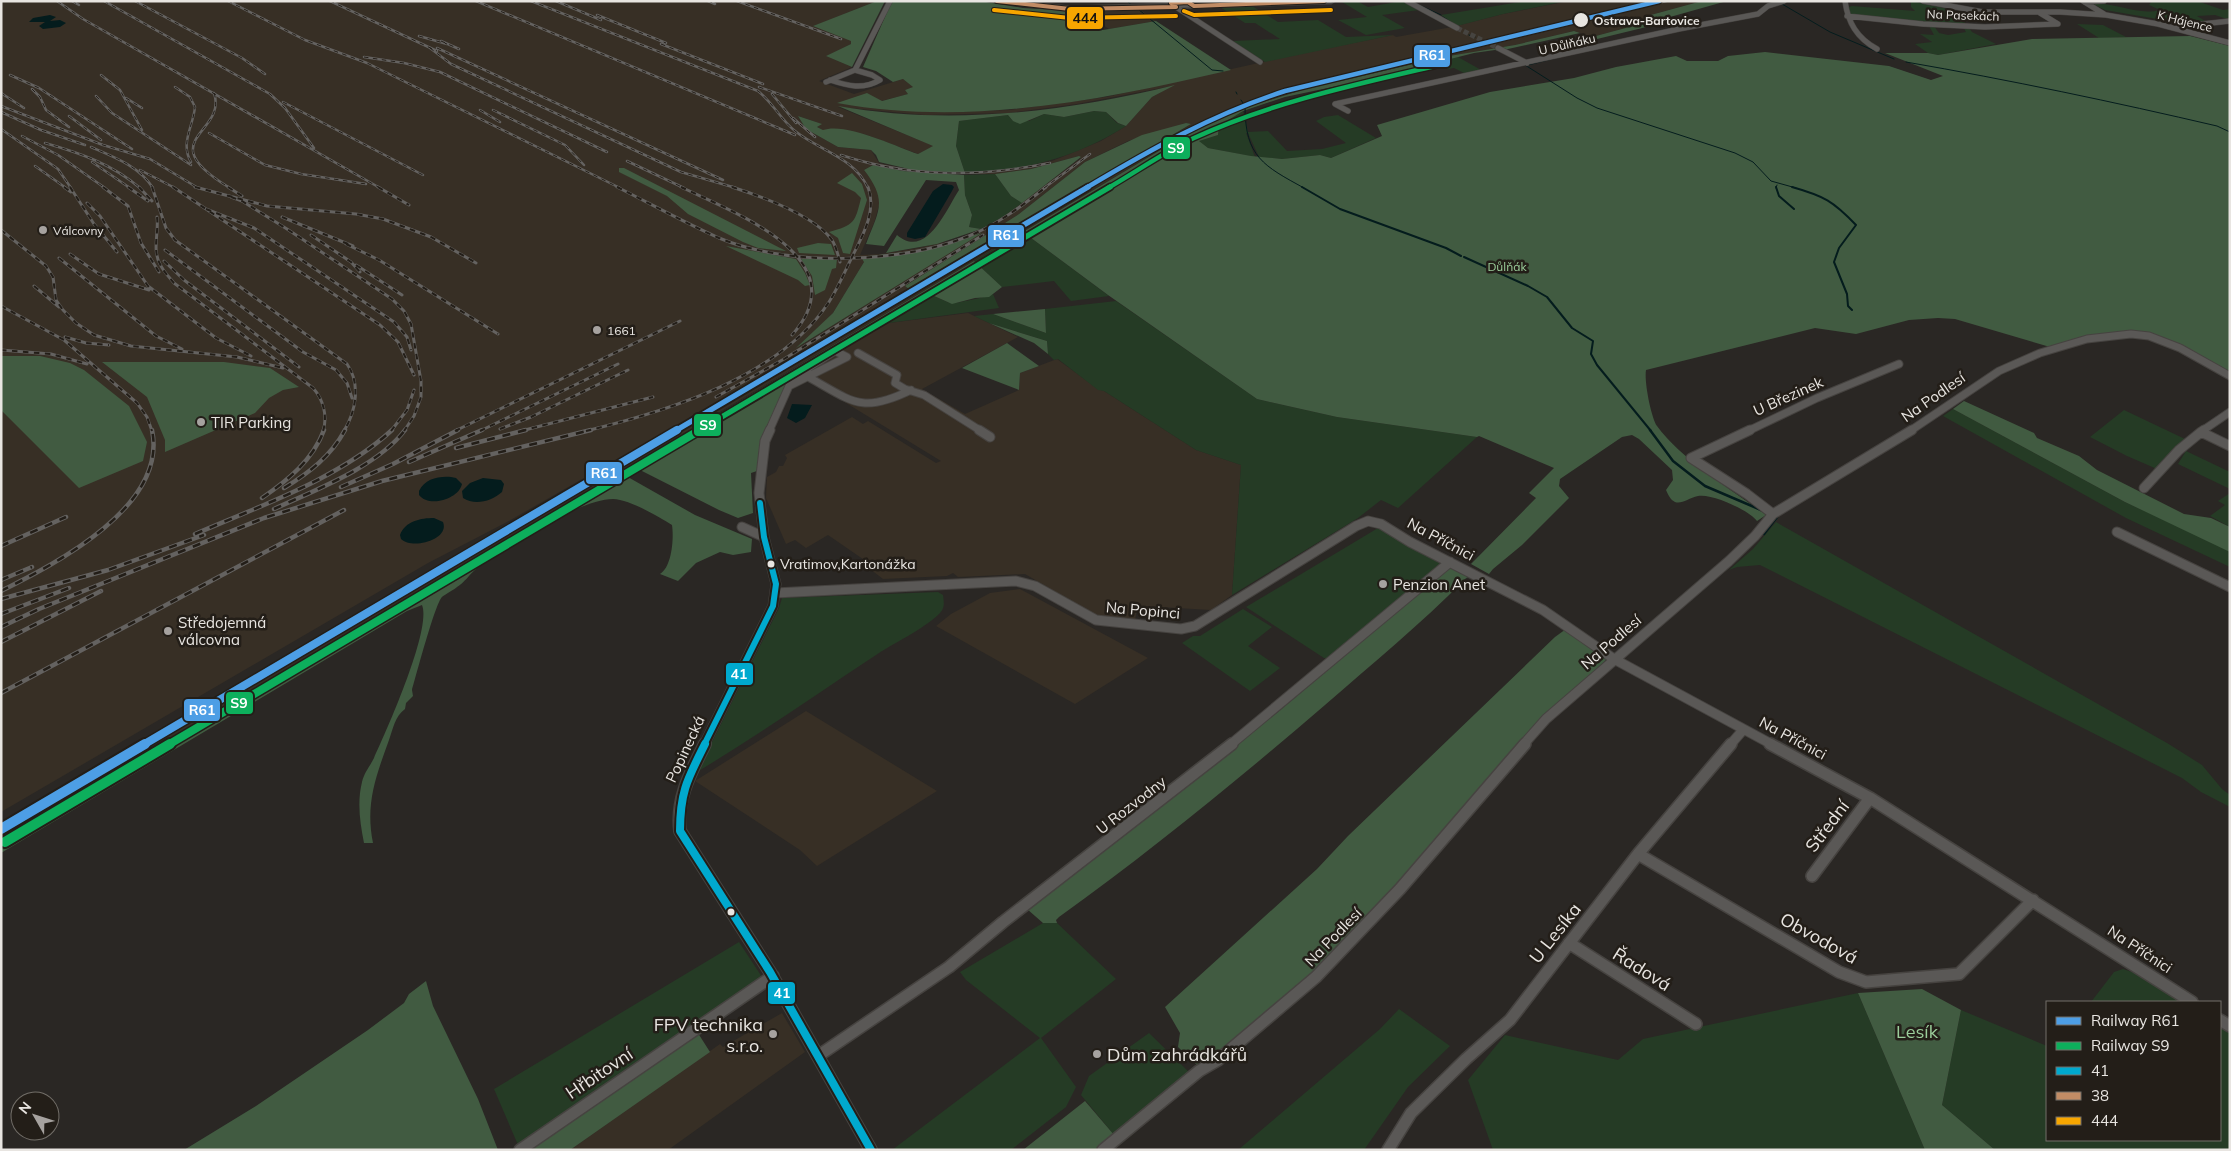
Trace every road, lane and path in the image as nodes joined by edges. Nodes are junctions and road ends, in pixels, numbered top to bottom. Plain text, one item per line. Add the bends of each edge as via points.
1 (890, 1) edge
2 (995, 1) edge
3 (1331, 1) edge
4 (1407, 1) edge
5 (1784, 1) edge
6 (1845, 1) edge
7 (1923, 1) edge
8 (2104, 1) edge
9 (2084, 2) edge
10 (1176, 7) junction
11 (2040, 13) junction
12 (1846, 16) junction
13 (2106, 16) junction
14 (2230, 21) edge
15 (1457, 28) tunnel mouth
16 (2172, 28) junction
17 (2230, 43) edge
18 (1498, 48) tunnel mouth
19 (1877, 50) dead end
20 (1260, 62) dead end
21 (1528, 63) junction
22 (855, 70) junction
23 (1348, 111) dead end
24 (858, 353) dead end
25 (1899, 364) dead end
26 (2230, 376) edge
27 (810, 378) junction
28 (789, 386) junction
29 (911, 390) junction
30 (2230, 412) edge
31 (2201, 432) junction
32 (990, 437) dead end
33 (2230, 446) edge
34 (2144, 488) dead end
35 (1773, 514) junction
36 (1368, 521) joint
37 (742, 527) dead end
38 (2117, 532) dead end
39 (764, 537) junction
40 (1450, 562) junction
41 (2230, 586) edge
42 (774, 593) junction
43 (1614, 658) junction
44 (1743, 730) junction
45 (1870, 798) junction
46 (1638, 854) junction
47 (1812, 876) dead end
48 (2033, 900) junction
49 (1569, 943) junction
50 (773, 976) junction
51 (2190, 1001) edge
52 (1696, 1024) dead end
53 (818, 1056) junction
54 (520, 1150) edge
55 (871, 1150) edge
56 (1103, 1150) edge
57 (1388, 1150) edge

1 - 22 street
2 - 10 street via 1070,9
3 - 10 street
4 - 15 street
5 - 21 street, U Důlňáku via 1768,6 1758,14
6 - 12 street
7 - 11 street, Na Pasekách via 1983,12
8 - 9 street
9 - 13 street
10 - 20 street
11 - 12 street, Na Pasekách via 2058,24 1985,27
11 - 13 street, Na Pasekách
12 - 19 street via 1858,36
13 - 16 street, K Hájence
14 - 16 street
16 - 17 street, K Hájence
18 - 21 street, U Důlňáku
21 - 23 street, U Důlňáku via 1336,104
22 - 22 street via 880,80 860,88 828,81
24 - 29 street via 897,375 895,383
25 - 35 street, U Březinek via 1817,398 1691,458
26 - 35 street, Na Podlesí via 2166,341 2148,336 2132,334 2096,338 2060,346 1984,379 1933,417
27 - 28 street
27 - 28 street, Popinecká via 847,357 835,352 810,366
27 - 29 street via 847,399 861,403 884,400
28 - 39 street, Popinecká via 765,441 759,493
29 - 32 street
30 - 31 street
31 - 33 street
31 - 34 street via 2179,450
35 - 43 street, Na Podlesí via 1729,561
36 - 40 street, Na Příčnici via 1381,524
36 - 42 street, Na Popinci via 1195,626 1181,629 1096,620 1035,586 1016,581
37 - 39 street
38 - 41 street
39 - 42 street, Popinecká via 776,584
40 - 43 street, Na Příčnici via 1543,610
40 - 53 street, U Rozvodny via 1186,782 949,967
42 - 50 street, Popinecká via 773,606 685,784 678,808 680,831
43 - 44 street, Na Příčnici
43 - 56 street, Na Podlesí via 1546,719 1400,889 1316,977 1218,1060 1199,1071
44 - 45 street, Na Příčnici
44 - 46 street, U Lesíka
45 - 47 street, Střední
45 - 48 street, Na Příčnici
46 - 48 street, Obvodová via 1839,972 1866,982 1959,974
46 - 49 street, U Lesíka
48 - 51 street, Na Příčnici
49 - 52 street, Řadová
49 - 57 street, U Lesíka via 1510,1020 1411,1113
50 - 53 street, Popinecká
50 - 54 street, Hřbitovní
53 - 55 street, Popinecká

